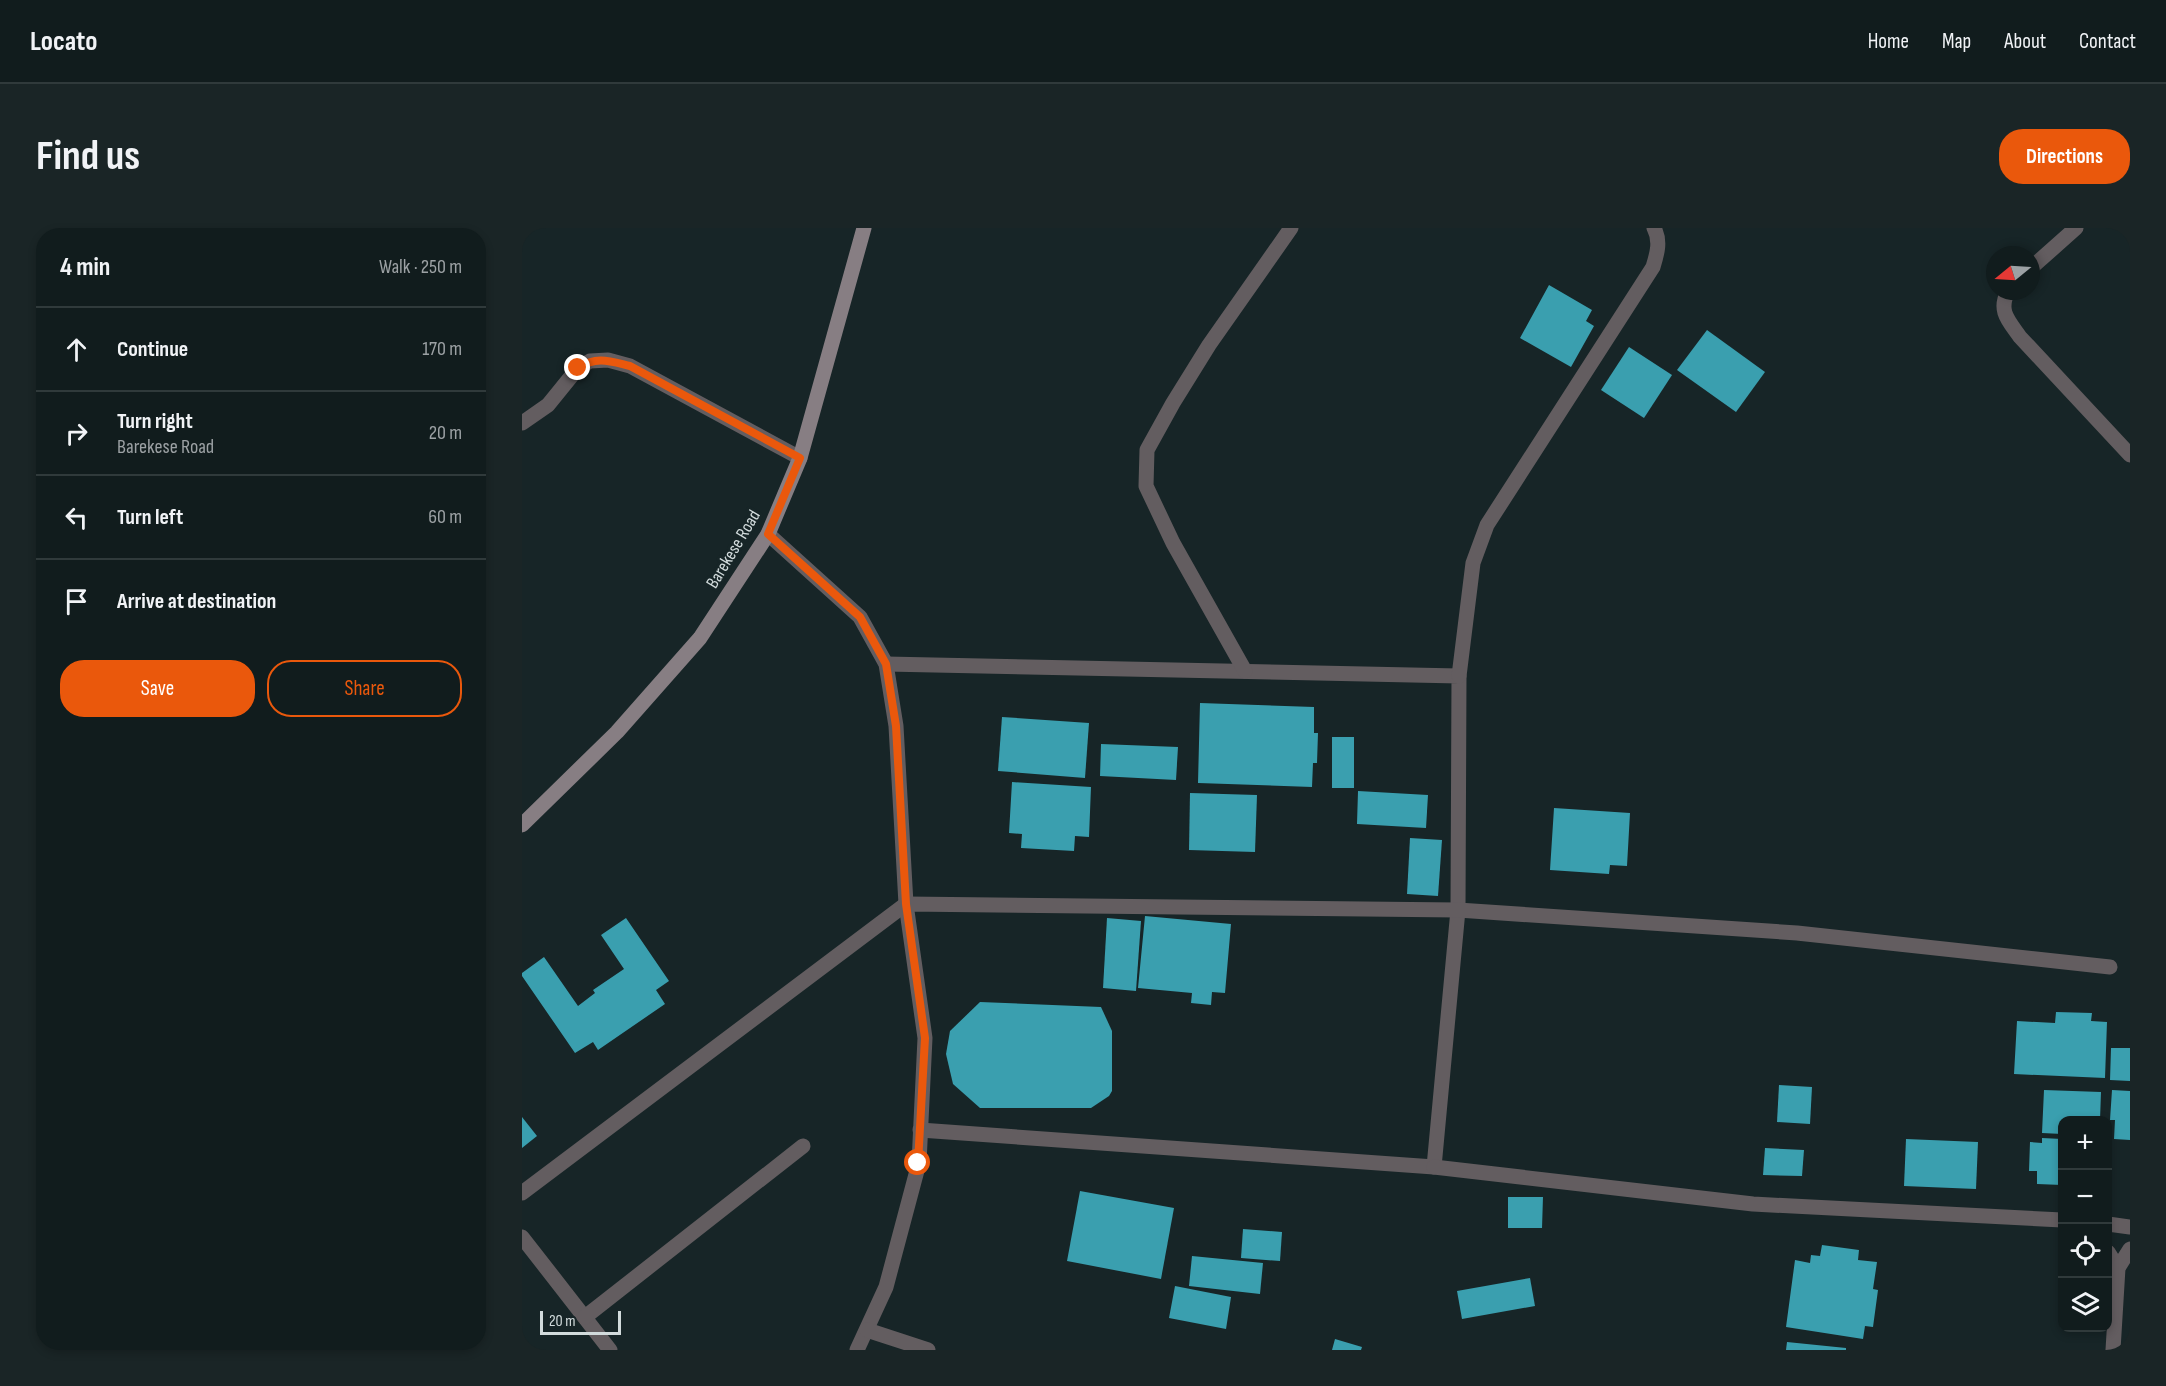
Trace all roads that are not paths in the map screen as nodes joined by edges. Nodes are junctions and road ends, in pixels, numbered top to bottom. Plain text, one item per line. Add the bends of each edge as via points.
1 (864, 228) edge
2 (1291, 228) edge
3 (1654, 228) edge
4 (2076, 228) edge
5 (2040, 260) edge
6 (2004, 300) edge
7 (522, 423) edge
8 (2130, 455) edge
9 (800, 458) junction
10 (768, 534) junction
11 (886, 664) junction
12 (1245, 671) junction
13 (1459, 676) junction
14 (522, 825) edge
15 (906, 904) junction
16 (1458, 910) junction
17 (2110, 967) dead end
18 (920, 1130) junction
19 (803, 1146) dead end
20 (1434, 1167) junction
21 (522, 1193) edge
22 (2058, 1220) edge
23 (2112, 1225) edge
24 (2130, 1227) edge
25 (522, 1237) edge
26 (2130, 1249) edge
27 (2112, 1258) edge
28 (2118, 1268) junction
29 (585, 1317) junction
30 (867, 1329) junction
31 (610, 1350) edge
32 (856, 1350) edge
33 (928, 1350) edge
34 (2113, 1350) edge

1 - 9 main road, Barekese Road
2 - 12 street via 1209,345 1147,450 1146,486 1173,543
3 - 13 street via 1658,250 1653,267 1487,525 1473,563
4 - 5 street
6 - 8 street via 2006,317 2020,337
7 - 9 street via 548,405 578,368 590,361 608,360 630,366
9 - 10 main road, Barekese Road
10 - 11 street via 860,617
10 - 14 main road, Barekese Road via 700,638 617,732
11 - 12 street
11 - 15 street via 896,726
12 - 13 street
13 - 16 street
15 - 16 street
15 - 18 street via 925,1038
15 - 21 street
16 - 17 street via 1797,933
16 - 20 street
18 - 20 street
18 - 30 street via 918,1163 886,1287
19 - 29 street
20 - 22 street via 1753,1204
23 - 24 street
25 - 29 street
26 - 28 street
27 - 28 street
28 - 34 street
29 - 31 street
30 - 32 street
30 - 33 street

